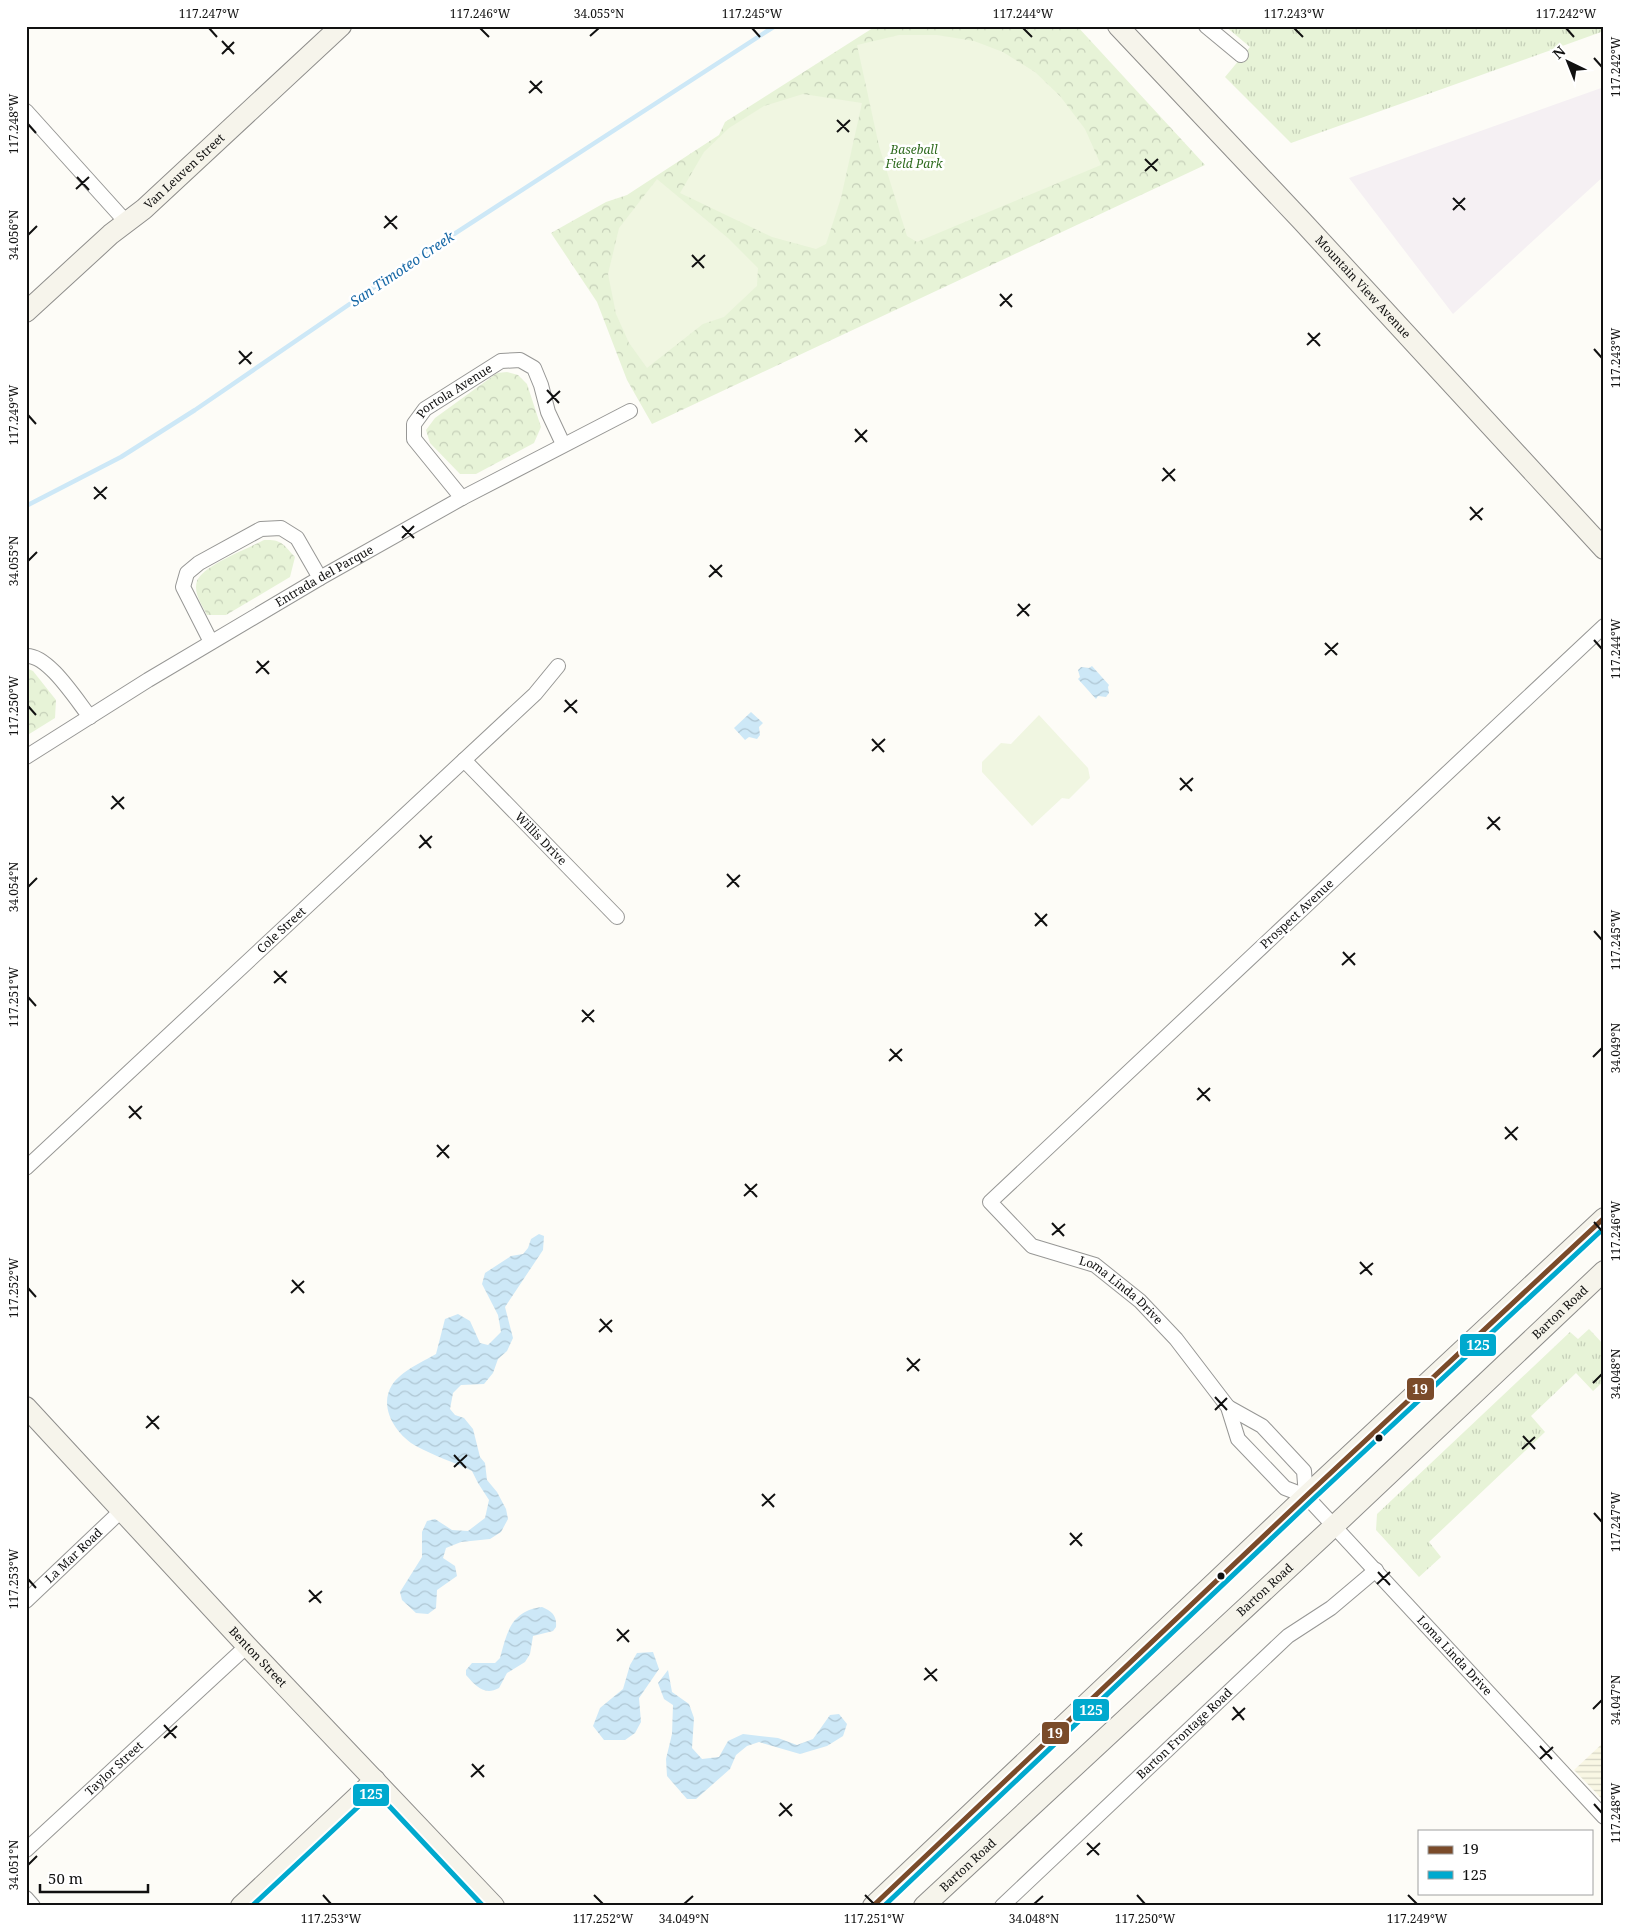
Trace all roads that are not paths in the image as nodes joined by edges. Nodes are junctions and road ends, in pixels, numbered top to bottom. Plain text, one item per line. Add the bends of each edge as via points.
1 (341, 26) edge
2 (1118, 26) edge
3 (1206, 26) edge
4 (1241, 55) dead end
5 (26, 111) edge
6 (127, 223) junction
7 (26, 312) edge
8 (630, 411) dead end
9 (564, 444) junction
10 (462, 498) junction
11 (1604, 549) edge
12 (320, 578) junction
13 (1604, 626) edge
14 (211, 642) junction
15 (26, 656) edge
16 (558, 666) dead end
17 (90, 717) junction
18 (26, 757) edge
19 (464, 760) junction
20 (617, 916) dead end
21 (26, 1168) edge
22 (990, 1202) joint
23 (1604, 1218) edge
24 (1604, 1271) edge
25 (26, 1407) edge
26 (1228, 1407) junction
27 (1306, 1496) junction
28 (122, 1510) junction
29 (1334, 1526) junction
30 (1376, 1570) junction
31 (26, 1601) edge
32 (247, 1646) junction
33 (375, 1780) junction
34 (1604, 1817) edge
35 (26, 1850) edge
36 (26, 1898) edge
37 (248, 1904) edge
38 (33, 1906) edge
39 (494, 1906) edge
40 (873, 1906) edge
41 (924, 1906) edge
42 (1002, 1906) edge

1 - 6 main road, Van Leuven Street
2 - 11 main road, Mountain View Avenue
3 - 4 street
5 - 6 street
6 - 7 main road, Van Leuven Street
8 - 9 street, Entrada del Parque
9 - 10 street, Entrada del Parque
9 - 10 street, Portola Avenue via 548,412 534,368 520,360 501,361 425,409 414,424 414,439
10 - 12 street, Entrada del Parque
12 - 14 street, Entrada del Parque
12 - 14 street via 297,538 281,528 262,529 199,563 187,573 183,587
13 - 22 street, Prospect Avenue
14 - 17 street, Entrada del Parque
15 - 17 street via 32,655 48,665
16 - 19 street, Cole Street via 535,694
17 - 18 street, Entrada del Parque
19 - 20 street, Willis Drive
19 - 21 street, Cole Street
22 - 26 street, Loma Linda Drive via 1032,1246 1095,1266 1140,1301 1176,1339
23 - 27 main road
24 - 29 main road, Barton Road
25 - 28 main road, Benton Street
26 - 27 street, Loma Linda Drive via 1238,1439 1285,1488
26 - 27 street, Loma Linda Drive via 1262,1426 1304,1470
27 - 29 street, Loma Linda Drive
27 - 40 main road
28 - 31 street, La Mar Road
28 - 32 main road, Benton Street
29 - 30 street, Loma Linda Drive
29 - 41 main road, Barton Road
30 - 34 street, Loma Linda Drive
30 - 42 street, Barton Frontage Road via 1331,1608 1288,1636
32 - 33 main road, Benton Street
32 - 35 street, Taylor Street
33 - 37 main road
33 - 39 main road, Benton Street
36 - 38 street

